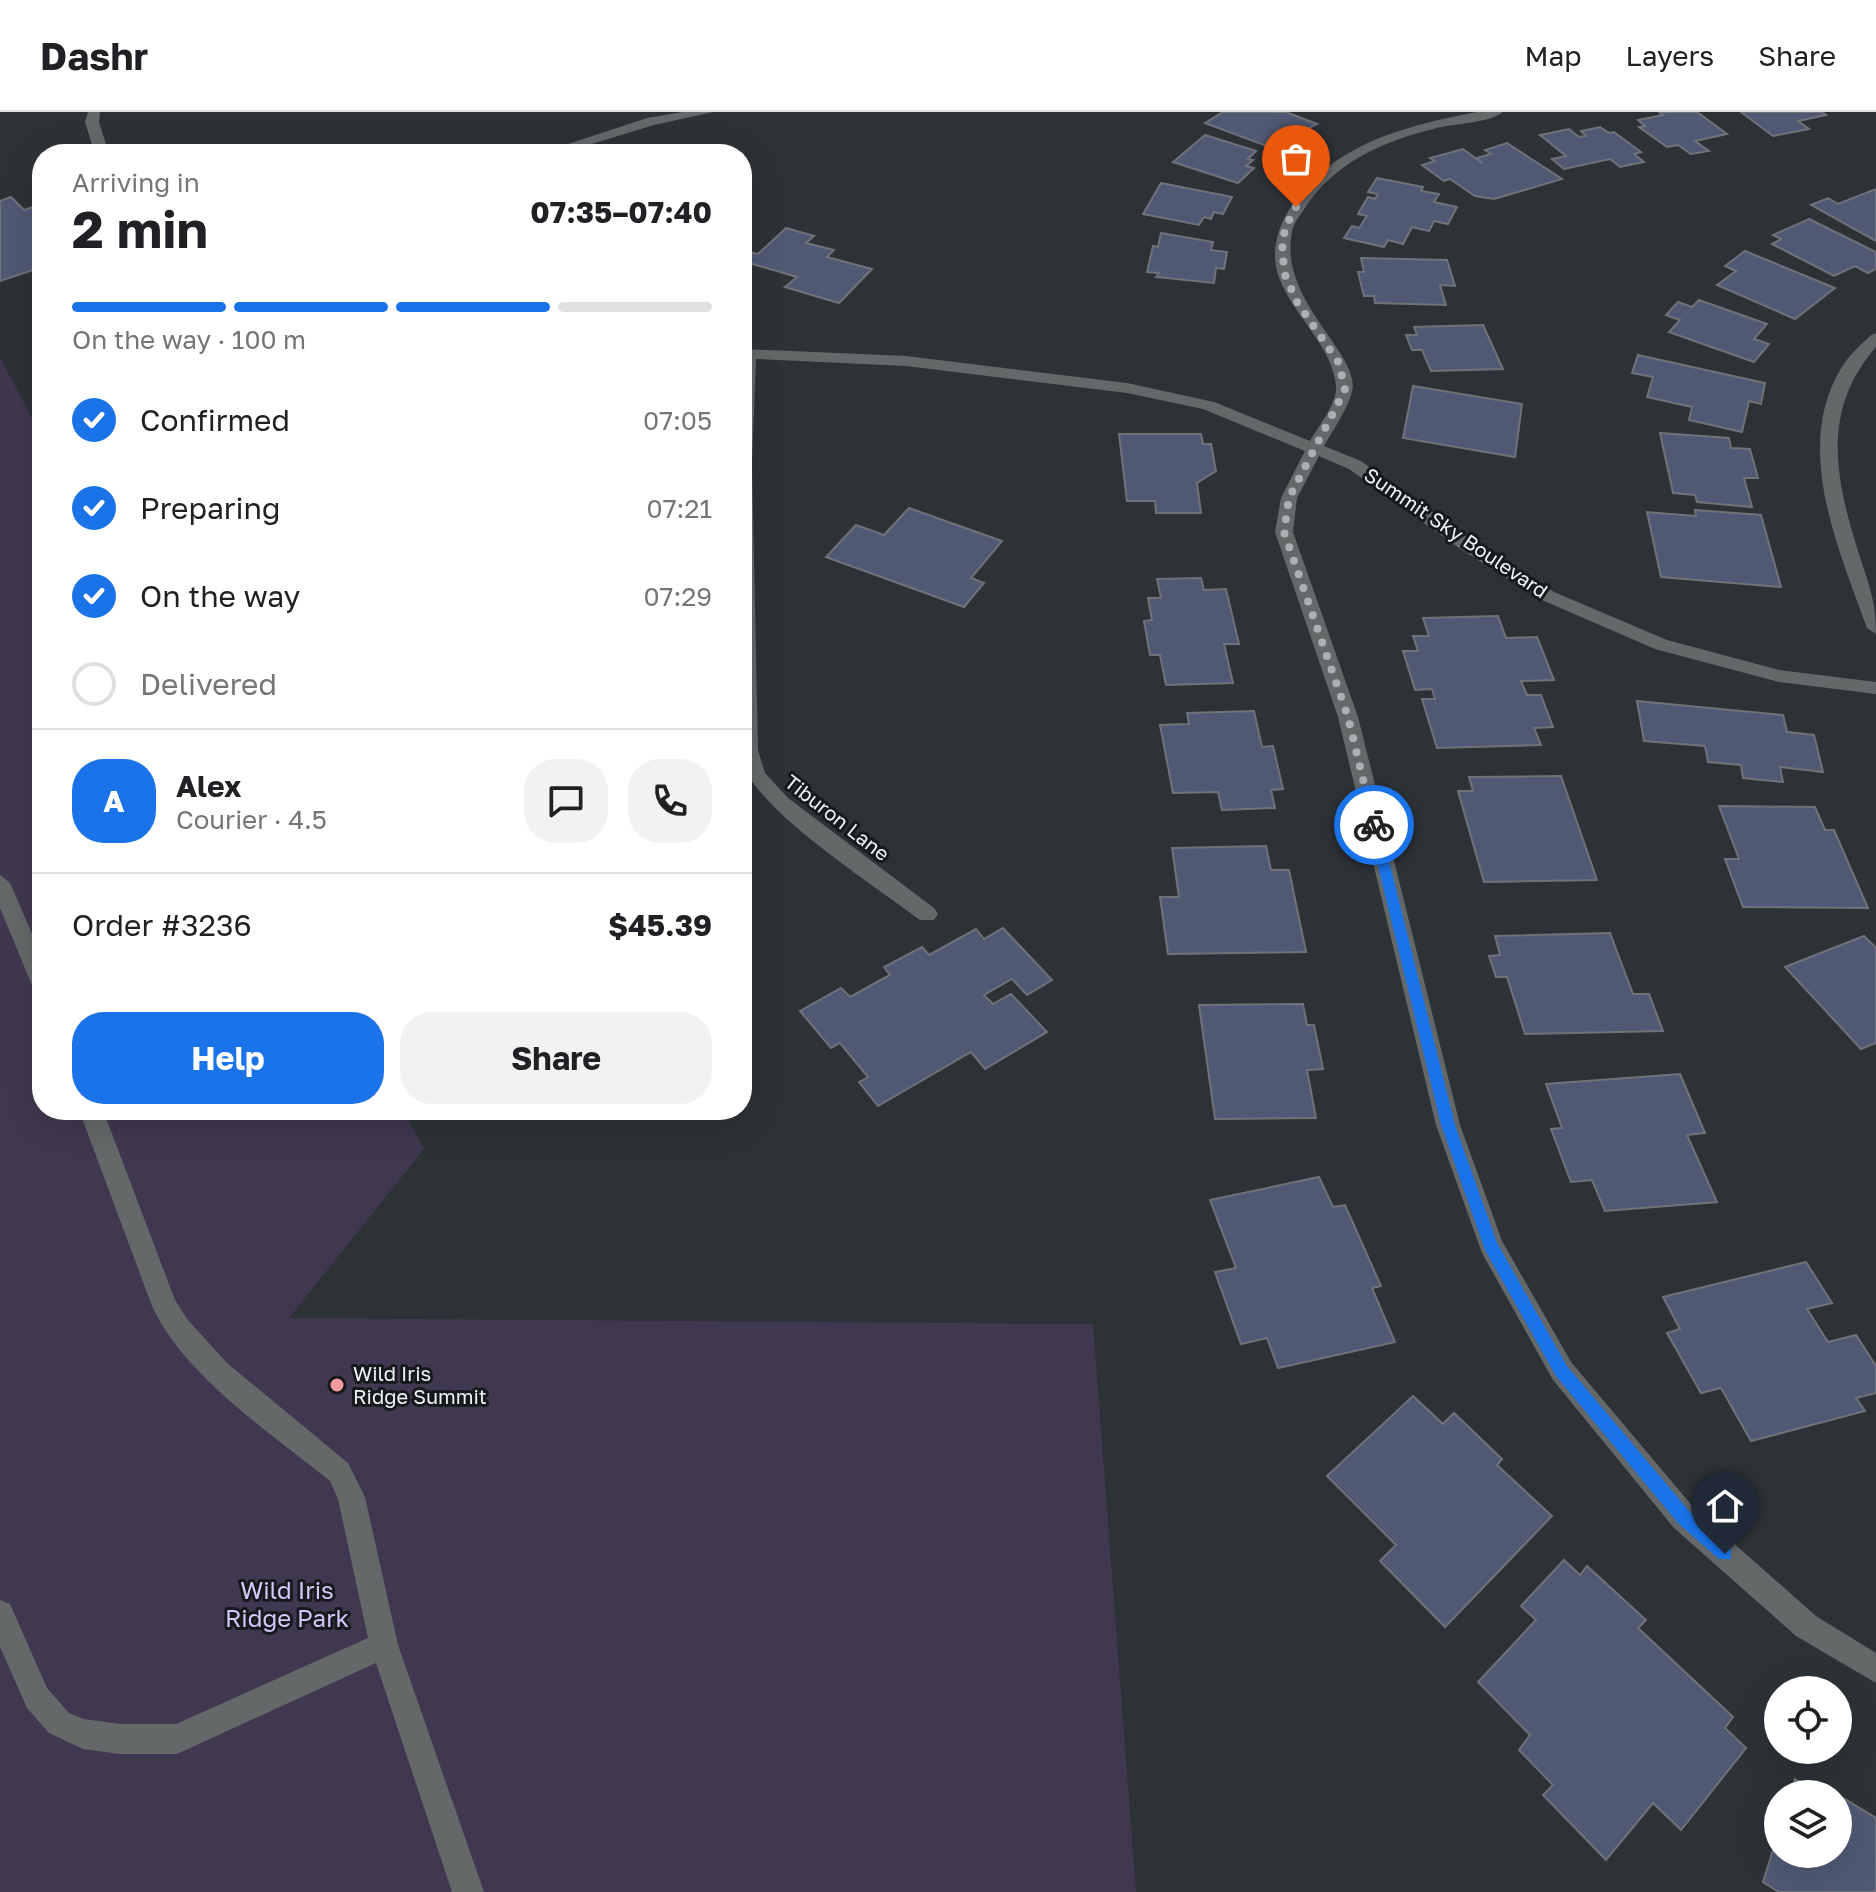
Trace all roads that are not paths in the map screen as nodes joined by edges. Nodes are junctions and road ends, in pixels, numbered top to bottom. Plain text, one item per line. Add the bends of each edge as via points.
1 (94, 112) edge
2 (707, 112) edge
3 (1497, 112) edge
4 (99, 144) edge
5 (577, 144) edge
6 (1876, 338) edge
7 (752, 354) edge
8 (1312, 450) junction
9 (1876, 628) edge
10 (1876, 688) edge
11 (752, 774) edge
12 (0, 883) edge
13 (927, 914) dead end
14 (32, 959) edge
15 (95, 1120) edge
16 (0, 1614) edge
17 (384, 1645) junction
18 (1876, 1669) edge
19 (468, 1892) edge

1 - 4 street
2 - 5 street via 652,121
3 - 8 street via 1372,144 1332,168 1296,207 1285,228 1285,275 1339,363 1345,390
6 - 9 street via 1864,347 1834,393 1828,456 1840,523
7 - 8 street, Summit Sky Boulevard via 906,361 1127,388 1208,405
8 - 10 street, Summit Sky Boulevard via 1355,465 1548,596 1661,645 1779,676
8 - 18 street via 1289,498 1284,532 1348,717 1448,1125 1491,1245 1562,1371 1684,1518 1806,1626
11 - 13 street, Tiburon Lane via 781,803
12 - 14 street
15 - 17 street via 165,1306 178,1327 218,1372 339,1472 351,1497
16 - 17 street via 37,1698 59,1723 83,1734 120,1739 177,1739
17 - 19 street

